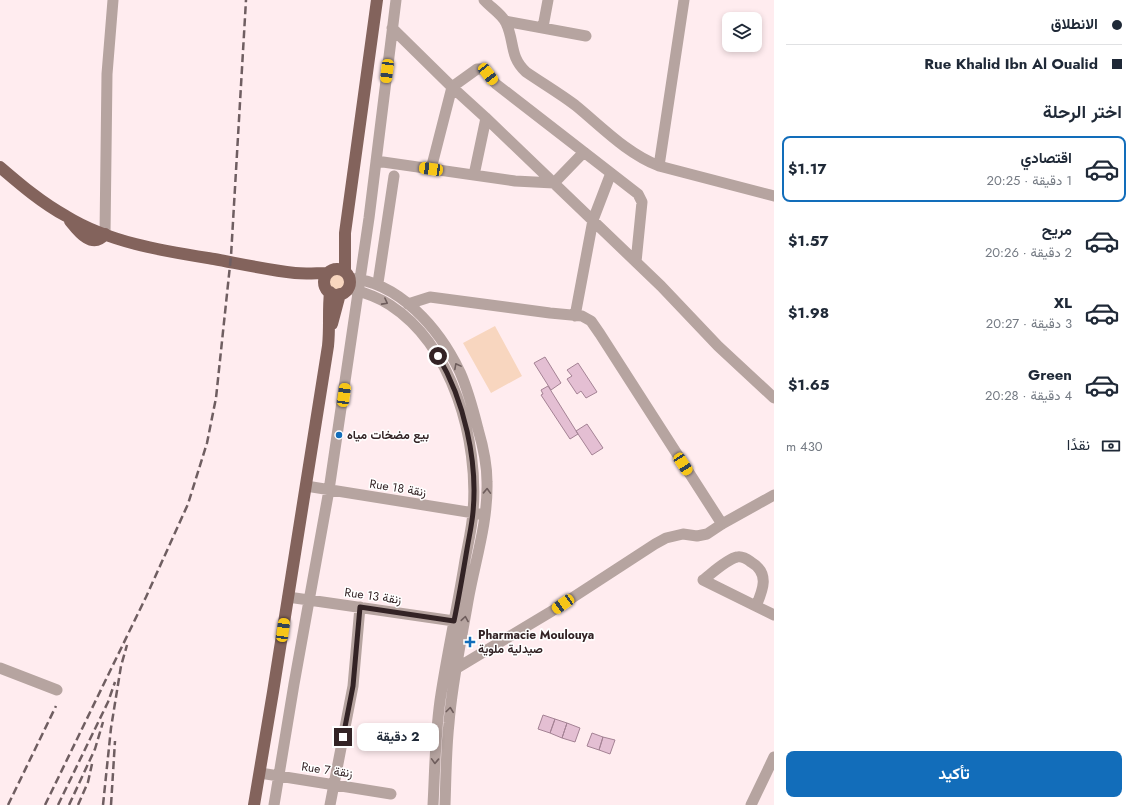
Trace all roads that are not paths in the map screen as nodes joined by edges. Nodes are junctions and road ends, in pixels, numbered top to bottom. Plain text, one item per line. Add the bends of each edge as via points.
1 (113, 0) edge
2 (377, 0) edge
3 (396, 0) edge
4 (484, 0) edge
5 (548, 0) edge
6 (684, 0) edge
7 (505, 21) junction
8 (543, 27) junction
9 (392, 28) junction
10 (586, 36) dead end
11 (452, 87) junction
12 (486, 118) junction
13 (584, 152) junction
14 (376, 161) junction
15 (659, 166) junction
16 (0, 167) edge
17 (431, 169) junction
18 (611, 174) junction
19 (474, 175) junction
20 (394, 176) dead end
21 (554, 183) junction
22 (774, 196) edge
23 (593, 220) junction
24 (345, 233) junction
25 (105, 234) junction
26 (636, 262) junction
27 (330, 272) junction
28 (295, 273) junction
29 (378, 283) dead end
30 (345, 285) junction
31 (408, 304) junction
32 (575, 316) junction
33 (774, 398) edge
34 (306, 486) junction
35 (329, 490) junction
36 (774, 495) edge
37 (473, 513) junction
38 (486, 515) junction
39 (722, 524) junction
40 (288, 597) junction
41 (309, 600) junction
42 (756, 606) junction
43 (360, 607) junction
44 (774, 615) edge
45 (454, 621) junction
46 (0, 668) edge
47 (457, 668) junction
48 (57, 690) dead end
49 (774, 757) edge
50 (260, 773) junction
51 (278, 776) junction
52 (333, 784) junction
53 (391, 794) dead end
54 (254, 805) edge
55 (274, 805) edge
56 (330, 805) edge
57 (434, 805) edge
58 (445, 805) edge
59 (751, 805) edge

1 - 25 street via 108,74
2 - 24 main road
3 - 9 street
4 - 7 street
5 - 8 street
6 - 15 street
7 - 8 street
7 - 15 street via 519,66 574,104 627,150
8 - 10 street
9 - 11 street
9 - 14 street
11 - 12 street
11 - 13 street via 477,69 483,69 496,84
11 - 17 street
12 - 19 street
12 - 21 street
13 - 18 street
13 - 21 street
14 - 17 street
14 - 30 street
15 - 22 street
16 - 25 main road via 66,217
17 - 19 street
18 - 23 street
18 - 26 street via 638,194 642,202
19 - 21 street
20 - 29 street
21 - 23 street
23 - 26 street
23 - 32 street
24 - 27 main road
24 - 30 main road
25 - 28 main road via 167,252
26 - 33 street via 718,346
27 - 28 main road
27 - 30 main road via 338,269
27 - 30 main road via 325,282
28 - 30 main road
30 - 31 street via 381,286
30 - 34 main road via 328,308 329,331
30 - 35 street
30 -> 37 street via 390,305 409,319 433,347 443,364 456,393 470,446
31 - 32 street via 436,297
38 -> 31 street via 488,480 484,453 466,387 459,370 438,337 420,314
32 - 39 street via 587,318 596,327
34 - 35 street, Rue 18 زنقة
34 - 40 main road
35 - 37 street, Rue 18 زنقة
35 - 41 street
36 - 39 street
37 - 38 street, Rue 18 زنقة
37 - 45 street
47 -> 38 street
39 - 47 street via 707,534 683,534 666,538
40 - 41 street, Rue 13 زنقة
40 - 50 main road
41 - 43 street, Rue 13 زنقة
41 - 51 street
42 - 42 street via 743,600 703,580 732,559 747,559 760,569 763,577 763,589
42 - 44 street
43 - 45 street, Rue 13 زنقة
43 - 52 street via 353,686
45 -> 57 street via 436,737
46 - 48 street
58 -> 47 street via 449,724
49 - 59 street
50 - 51 street, Rue 7 زنقة
50 - 54 main road
51 - 52 street, Rue 7 زنقة
51 - 55 street
52 - 53 street, Rue 7 زنقة
52 - 56 street

